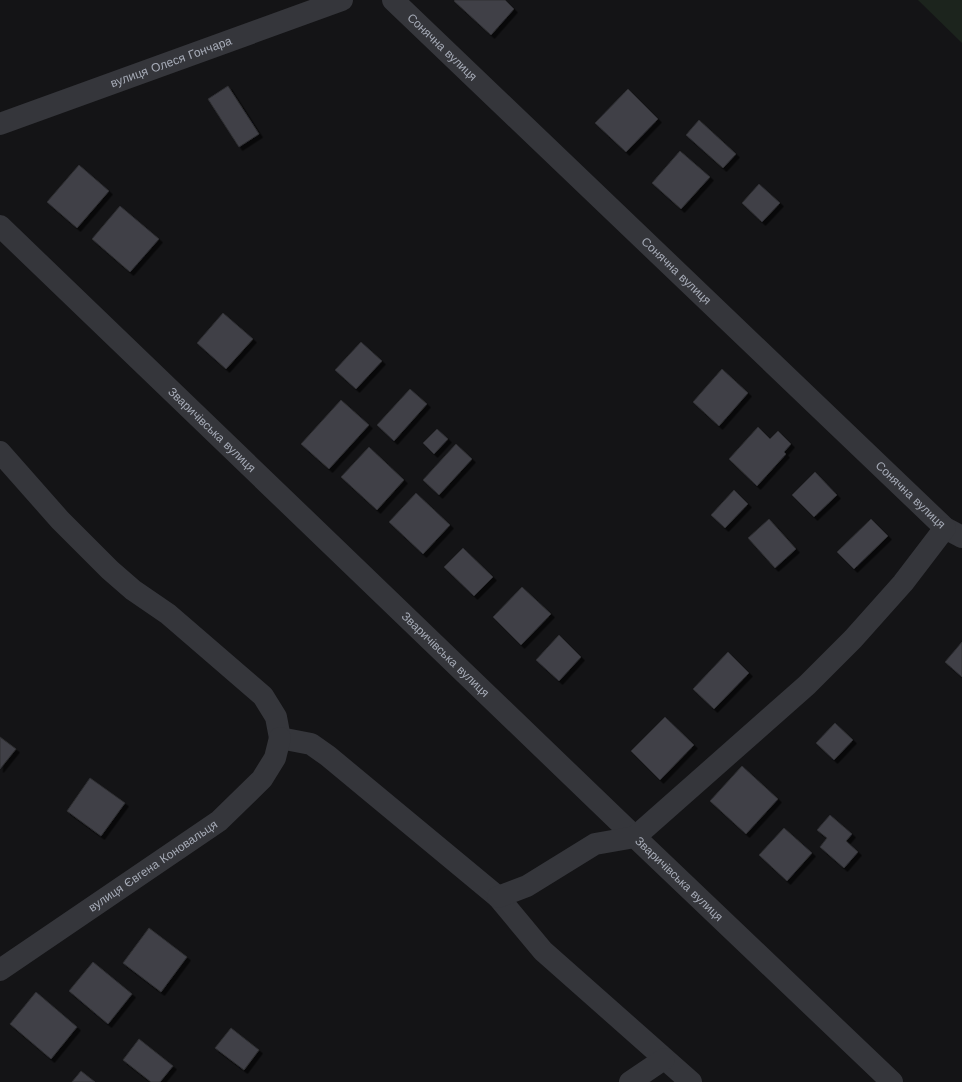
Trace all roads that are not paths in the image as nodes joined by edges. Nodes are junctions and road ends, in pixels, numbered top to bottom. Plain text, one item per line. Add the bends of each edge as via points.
1 (342, 0) edge
2 (394, 0) edge
3 (0, 124) edge
4 (0, 226) edge
5 (0, 452) edge
6 (954, 533) edge
7 (280, 738) junction
8 (635, 837) junction
9 (498, 897) junction
10 (0, 970) edge
11 (664, 1059) junction
12 (630, 1082) edge
13 (691, 1082) edge
14 (892, 1082) edge

1 - 3 street, вулиця Олеся Гончара
2 - 6 street, Сонячна вулиця
4 - 8 street, Зваричівська вулиця
5 - 7 street via 60,520 110,570 133,590 168,614 263,696 276,717
6 - 8 street via 807,685
7 - 9 street via 311,744 328,756
7 - 10 street, вулиця Євгена Коновальця via 275,758 262,780 219,821
8 - 9 street via 595,844 527,886
8 - 14 street, Зваричівська вулиця
9 - 11 street via 543,951
11 - 12 street
11 - 13 street

